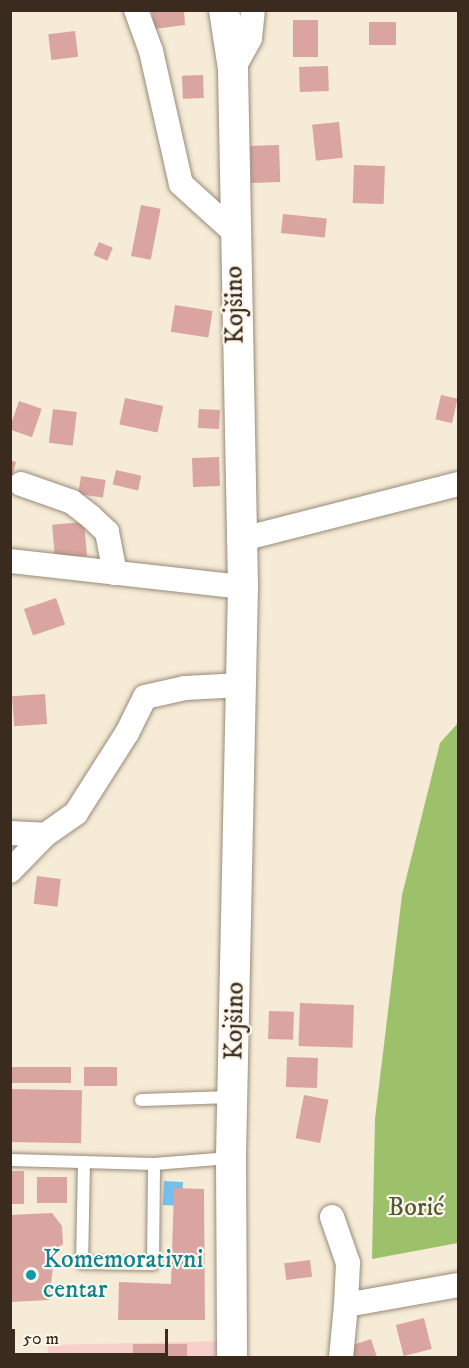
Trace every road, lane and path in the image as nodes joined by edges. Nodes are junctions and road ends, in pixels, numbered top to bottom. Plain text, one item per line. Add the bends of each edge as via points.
1 (136, 10) edge
2 (224, 10) edge
3 (253, 10) edge
4 (233, 69) junction
5 (234, 232) junction
6 (21, 484) dead end
7 (459, 484) edge
8 (239, 540) junction
9 (10, 561) edge
10 (115, 573) junction
11 (243, 587) junction
12 (242, 685) junction
13 (10, 833) edge
14 (45, 835) junction
15 (10, 871) edge
16 (234, 1097) junction
17 (141, 1100) dead end
18 (231, 1158) junction
19 (10, 1160) edge
20 (84, 1162) junction
21 (154, 1164) junction
22 (332, 1217) dead end
23 (459, 1285) edge
24 (346, 1305) junction
25 (232, 1358) edge
26 (341, 1358) edge

1 - 5 street via 152,51 181,184
2 - 4 street, Kojšino
3 - 4 street, Kojšino via 250,39
4 - 5 street, Kojšino
5 - 8 street, Kojšino
6 - 10 street via 72,502 107,532
7 - 8 street
8 - 11 street, Kojšino
9 - 10 street
10 - 11 street
11 - 12 street, Kojšino
12 - 14 street via 185,688 145,697 91,793 76,813
12 - 16 street, Kojšino
13 - 14 street
14 - 15 street
16 - 17 lane
16 - 18 street, Kojšino
18 - 21 lane
18 - 25 street, Kojšino
19 - 20 lane
20 - 21 lane
20 - 21 lane via 82,1263 153,1264
22 - 24 street via 348,1263
23 - 24 street
24 - 26 street via 339,1345

